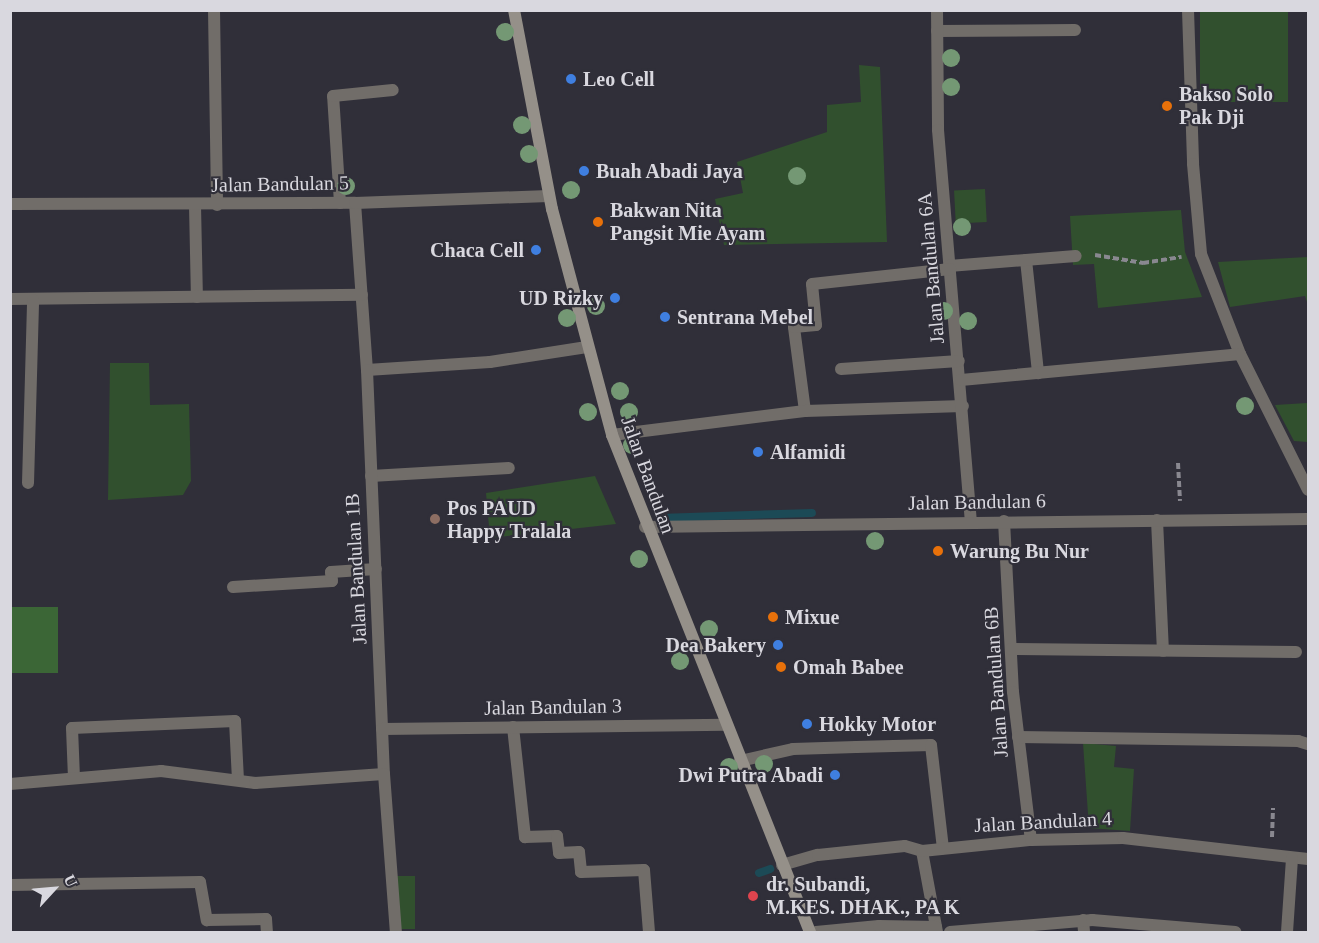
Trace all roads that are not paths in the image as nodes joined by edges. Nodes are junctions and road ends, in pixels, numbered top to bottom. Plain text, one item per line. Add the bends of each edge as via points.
1 (214, 10) edge
2 (514, 10) edge
3 (937, 10) edge
4 (1188, 10) edge
5 (1076, 30) dead end
6 (937, 31) junction
7 (393, 90) dead end
8 (549, 196) junction
9 (340, 203) junction
10 (355, 203) junction
11 (10, 204) edge
12 (195, 205) junction
13 (217, 205) junction
14 (1076, 256) road end
15 (1026, 260) junction
16 (950, 267) junction
17 (362, 295) junction
18 (197, 297) junction
19 (10, 299) edge
20 (33, 300) junction
21 (587, 347) junction
22 (1240, 354) junction
23 (959, 360) junction
24 (841, 369) dead end
25 (367, 370) junction
26 (1038, 373) junction
27 (961, 380) junction
28 (963, 406) junction
29 (805, 411) junction
30 (612, 435) junction
31 (509, 468) dead end
32 (371, 476) junction
33 (28, 483) dead end
34 (1308, 490) edge
35 (1308, 519) edge
36 (1157, 520) junction
37 (1005, 521) junction
38 (971, 522) junction
39 (645, 527) junction
40 (376, 569) junction
41 (233, 587) dead end
42 (1011, 649) junction
43 (1163, 651) junction
44 (1296, 652) dead end
45 (725, 725) junction
46 (513, 727) junction
47 (382, 729) junction
48 (1018, 738) junction
49 (1308, 744) edge
50 (740, 761) junction
51 (384, 774) junction
52 (74, 778) junction
53 (238, 780) junction
54 (10, 784) edge
55 (1031, 840) junction
56 (943, 849) junction
57 (922, 851) junction
58 (1292, 858) junction
59 (1308, 859) edge
60 (782, 865) junction
61 (10, 885) edge
62 (1083, 927) edge
63 (936, 930) edge
64 (1189, 930) edge
65 (267, 933) edge
66 (396, 933) edge
67 (649, 933) edge
68 (810, 933) edge
69 (816, 933) edge
70 (950, 933) edge
71 (1236, 933) edge
72 (1287, 933) edge

1 - 13 street
2 - 8 main road, Jalan Bandulan
3 - 6 street, Jalan Bandulan 6A
4 - 22 street via 1193,164 1201,254
5 - 6 street
6 - 16 street, Jalan Bandulan 6A via 938,130
7 - 9 street via 333,96
8 - 10 street, Jalan Bandulan 5
8 - 21 main road, Jalan Bandulan
9 - 10 street, Jalan Bandulan 5
9 - 13 street, Jalan Bandulan 5
10 - 17 street, Jalan Bandulan 1B
11 - 12 street, Jalan Bandulan 5
12 - 13 street, Jalan Bandulan 5
12 - 18 street
14 - 15 street
15 - 16 street
15 - 26 street
16 - 23 street, Jalan Bandulan 6A
16 - 29 street via 812,284 816,325 794,327
17 - 18 street
17 - 25 street, Jalan Bandulan 1B
18 - 20 street
19 - 20 street
20 - 33 street
21 - 25 street via 490,362
21 - 30 main road, Jalan Bandulan
22 - 26 street
22 - 34 street
23 - 24 street
23 - 27 street, Jalan Bandulan 6A
25 - 32 street, Jalan Bandulan 1B
26 - 27 street
27 - 28 street, Jalan Bandulan 6A
28 - 29 street
28 - 38 street, Jalan Bandulan 6A
29 - 30 street
30 - 39 main road, Jalan Bandulan
31 - 32 street
32 - 40 street, Jalan Bandulan 1B
35 - 36 street, Jalan Bandulan 6
36 - 37 street, Jalan Bandulan 6
36 - 43 street
37 - 38 street, Jalan Bandulan 6
37 - 42 street, Jalan Bandulan 6B
38 - 39 street, Jalan Bandulan 6
39 - 45 main road, Jalan Bandulan
40 - 41 street via 331,572 332,581
40 - 47 street, Jalan Bandulan 1B
42 - 43 street
42 - 48 street, Jalan Bandulan 6B
43 - 44 street
45 - 46 street, Jalan Bandulan 3
45 - 50 main road, Jalan Bandulan
46 - 47 street, Jalan Bandulan 3
46 - 67 street via 525,837 557,836 559,853 579,852 581,872 644,870
47 - 51 street, Jalan Bandulan 1B
48 - 49 street
48 - 55 street, Jalan Bandulan 6B
50 - 56 street via 793,748 931,745
50 - 60 main road, Jalan Bandulan
51 - 53 street via 255,783
51 - 66 street, Jalan Bandulan 1B
52 - 53 street via 161,771
52 - 53 street via 72,728 235,721
52 - 54 street
55 - 56 street, Jalan Bandulan 4
55 - 58 street, Jalan Bandulan 4 via 1123,838
56 - 57 street, Jalan Bandulan 4
57 - 60 street, Jalan Bandulan 4 via 905,846 873,849 818,855
57 - 63 street
58 - 59 street, Jalan Bandulan 4
58 - 72 street
60 - 68 main road, Jalan Bandulan
61 - 65 street via 200,882 207,920 266,919
62 - 64 street
62 - 70 street
63 - 69 street via 879,926
64 - 71 street

